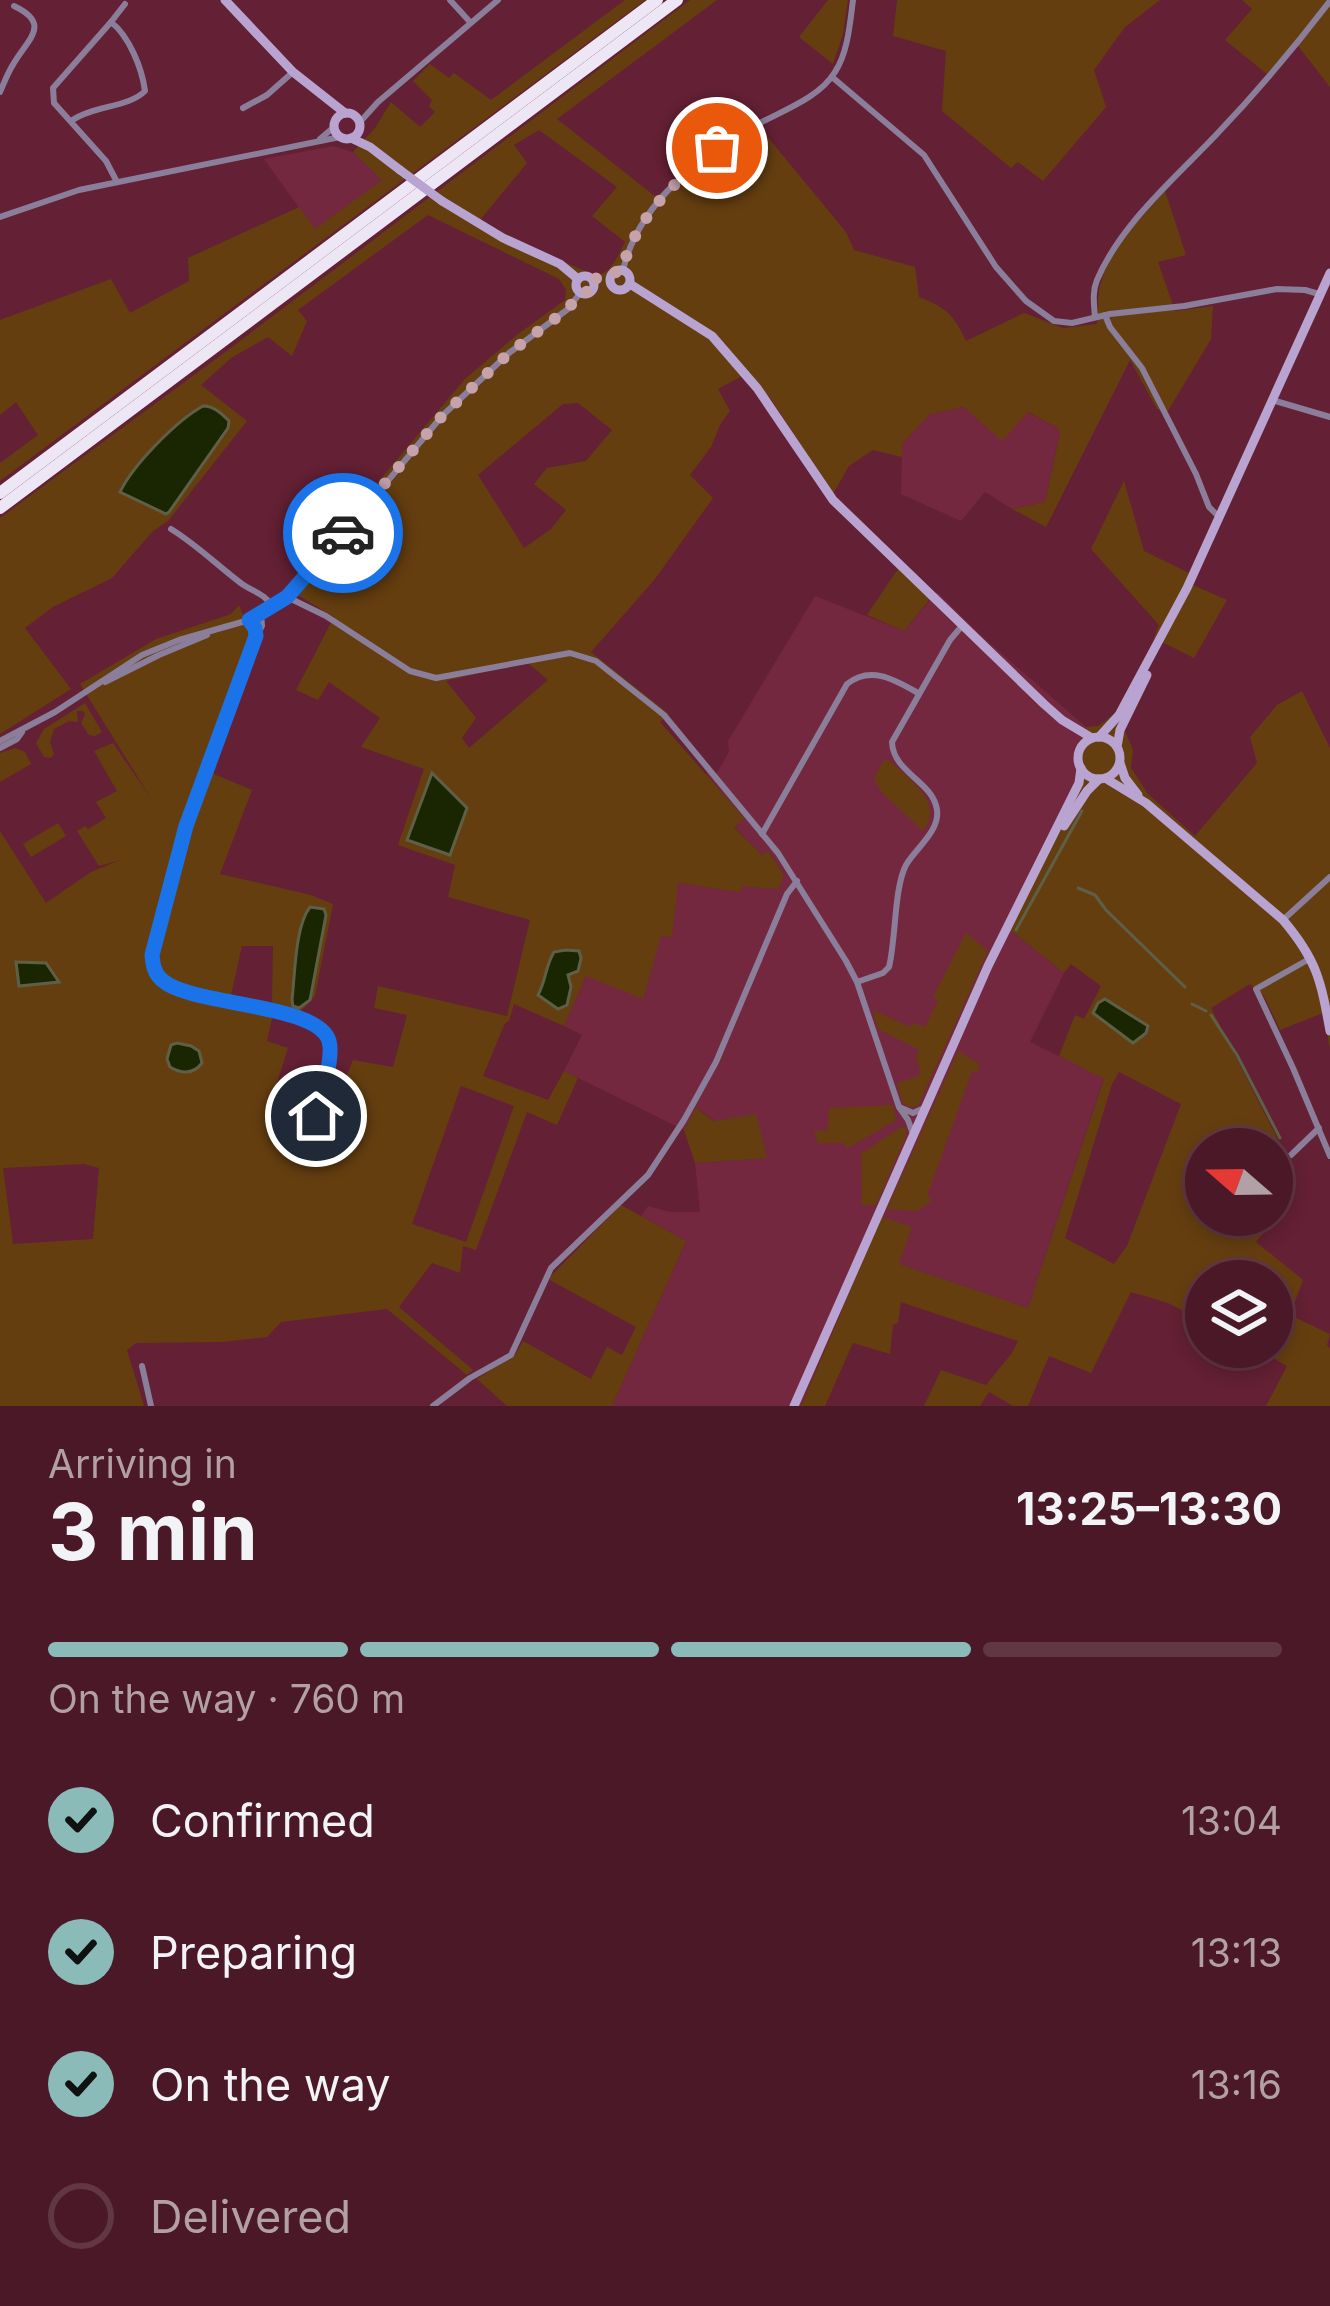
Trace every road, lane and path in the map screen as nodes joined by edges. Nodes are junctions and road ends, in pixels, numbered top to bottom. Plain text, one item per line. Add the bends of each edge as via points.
1 (225, 0) edge
2 (450, 0) edge
3 (498, 0) edge
4 (657, 0) edge
5 (677, 0) edge
6 (853, 0) edge
7 (1330, 1) edge
8 (124, 4) dead end
9 (14, 6) dead end
10 (111, 22) junction
11 (470, 22) junction
12 (292, 71) junction
13 (832, 77) junction
14 (0, 92) edge
15 (243, 108) dead end
16 (71, 121) junction
17 (347, 125) junction
18 (117, 182) junction
19 (0, 217) edge
20 (622, 270) junction
21 (1330, 273) edge
22 (578, 279) junction
23 (611, 280) junction
24 (593, 282) junction
25 (630, 284) junction
26 (580, 293) junction
27 (1319, 294) junction
28 (1100, 316) junction
29 (1272, 400) junction
30 (1330, 417) edge
31 (0, 493) edge
32 (0, 508) edge
33 (1221, 517) junction
34 (170, 530) dead end
35 (287, 597) junction
36 (273, 607) junction
37 (261, 614) junction
38 (249, 620) junction
39 (1170, 622) junction
40 (964, 624) junction
41 (256, 636) junction
42 (918, 693) junction
43 (1062, 720) junction
44 (1096, 738) junction
45 (0, 744) edge
46 (1117, 747) junction
47 (1080, 750) junction
48 (1120, 762) junction
49 (1081, 768) junction
50 (1102, 779) junction
51 (1146, 803) junction
52 (762, 834) junction
53 (1042, 861) junction
54 (1330, 877) edge
55 (797, 881) junction
56 (1282, 920) junction
57 (1311, 958) junction
58 (857, 982) junction
59 (1330, 1031) edge
60 (899, 1107) junction
61 (925, 1107) junction
62 (316, 1116) dead end
63 (1319, 1128) junction
64 (913, 1134) junction
65 (1293, 1153) edge
66 (1330, 1156) edge
67 (142, 1366) dead end
68 (151, 1406) edge
69 (433, 1406) edge
70 (794, 1406) edge

1 - 12 street
2 - 11 street
3 - 11 street
4 - 31 highway
5 - 32 highway
6 - 13 street
7 - 28 street via 1118,245 1096,283
8 - 10 street
9 - 14 street via 31,16 35,31
10 - 16 street via 53,88 54,103
10 - 16 street via 145,91
11 - 17 street
12 - 15 street
12 - 17 street
13 - 20 street via 692,168 645,218
13 - 28 street via 924,155 1026,301 1063,323
16 - 18 street
17 - 18 street via 318,142
17 - 22 street, bridge via 442,201
18 - 19 street
20 - 23 street
20 - 25 street
21 - 27 street
22 - 24 street
22 - 26 street
23 - 24 street
23 - 25 street via 616,289
24 - 26 street
25 - 40 street via 712,336 832,500
26 - 35 street via 442,416
27 - 28 street via 1277,289
27 - 29 street
28 - 33 street via 1142,368 1208,507
29 - 30 street
29 - 33 street
33 - 39 street
34 - 36 street
35 - 36 street
35 - 52 street via 422,676 570,653 596,661 664,715
36 - 37 street
37 - 38 street
37 - 41 street
38 - 41 street
38 - 45 street via 150,651
39 - 44 street via 1119,715
39 - 46 street
40 - 42 street
40 - 43 street
41 - 62 street via 186,826 152,955 159,979 178,991 315,1026 329,1041
42 - 52 street via 874,674 847,684
42 - 58 street via 892,752 933,798 938,817 902,875 889,967
43 - 44 street
43 - 47 street
44 - 46 street
44 - 47 street
46 - 48 street
47 - 49 street
48 - 50 street
48 - 51 street
49 - 50 street
49 - 53 street
50 - 51 street
50 - 53 street
51 - 56 street
52 - 55 street
53 - 61 street
54 - 56 street
55 - 58 street
55 - 69 street via 716,1062 655,1164 551,1268 512,1355
56 - 57 street
57 - 59 street
57 - 63 street via 1256,989
58 - 60 street
60 - 61 street
60 - 64 street
61 - 64 street
63 - 65 street
63 - 66 street
64 - 70 street
67 - 68 street

